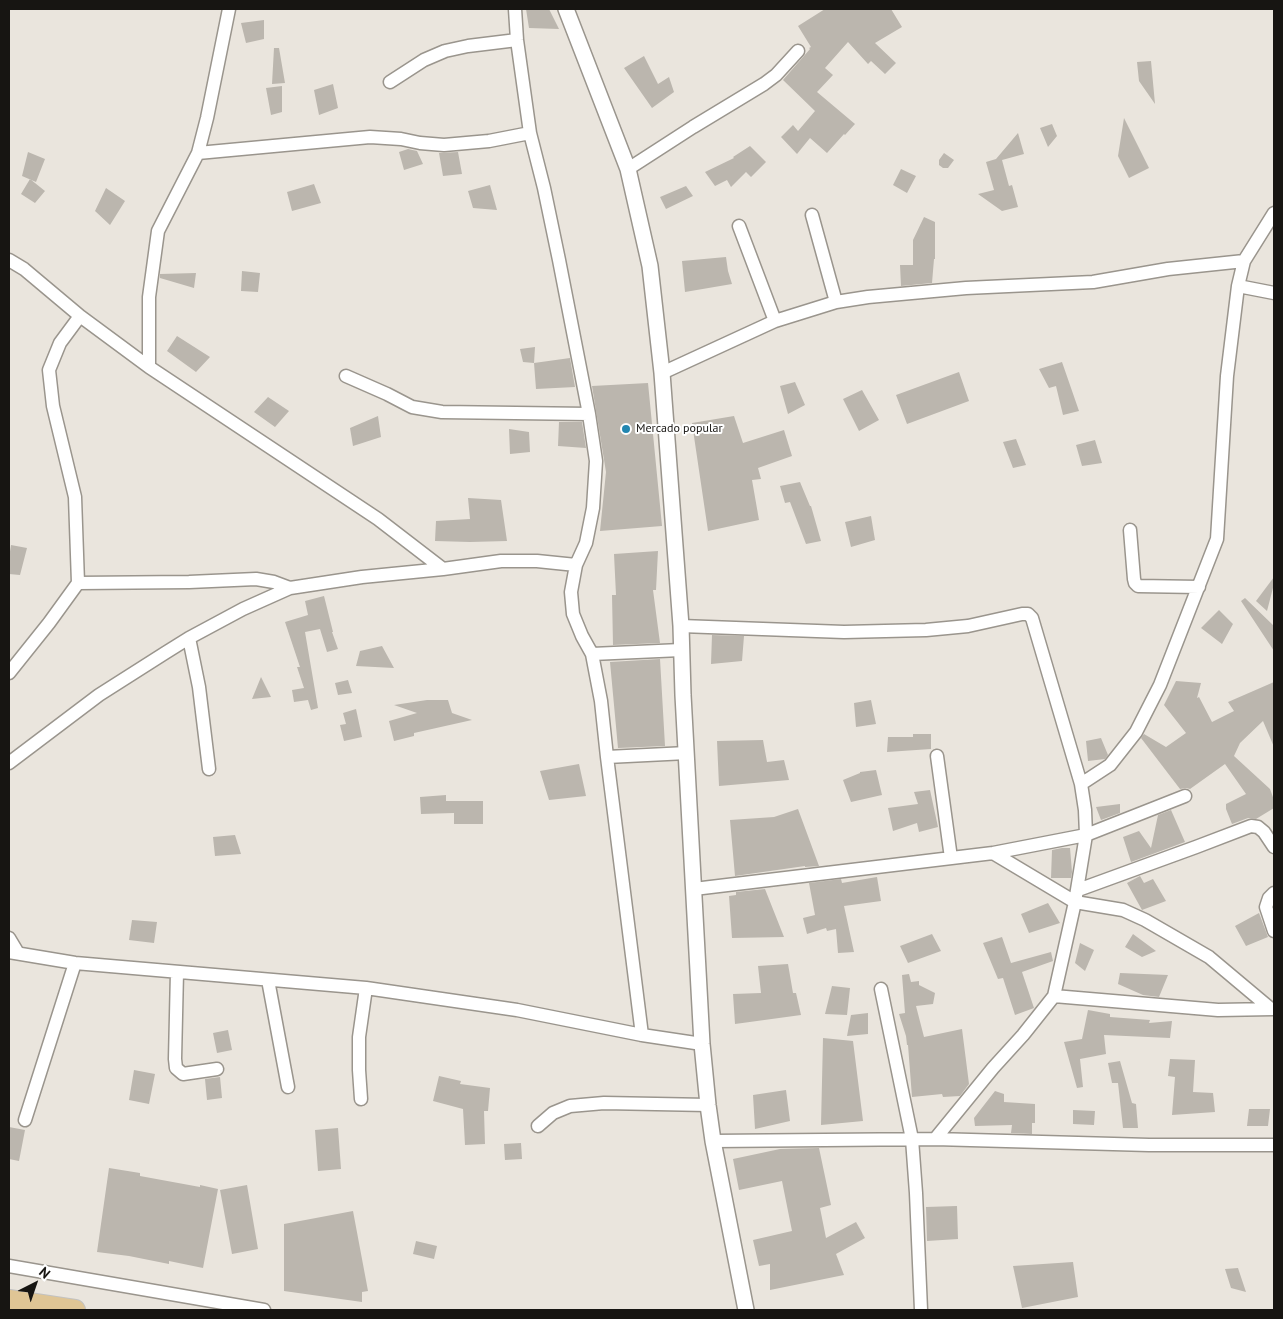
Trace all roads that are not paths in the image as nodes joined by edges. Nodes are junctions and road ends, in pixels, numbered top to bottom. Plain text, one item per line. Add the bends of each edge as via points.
1 (229, 9) edge
2 (515, 9) edge
3 (566, 9) edge
4 (517, 40) junction
5 (798, 51) dead end
6 (390, 82) dead end
7 (530, 133) junction
8 (198, 153) junction
9 (628, 169) junction
10 (1274, 214) edge
11 (812, 215) dead end
12 (740, 226) dead end
13 (9, 260) edge
14 (1244, 261) junction
15 (1238, 286) junction
16 (1274, 293) edge
17 (836, 302) junction
18 (80, 316) junction
19 (775, 321) junction
20 (149, 366) junction
21 (662, 373) junction
22 (346, 376) dead end
23 (590, 414) junction
24 (1130, 530) dead end
25 (576, 565) junction
26 (444, 569) junction
27 (78, 584) junction
28 (290, 588) junction
29 (1199, 588) junction
30 (680, 626) junction
31 (189, 638) junction
32 (681, 650) junction
33 (592, 654) junction
34 (9, 673) edge
35 (686, 753) junction
36 (937, 756) dead end
37 (607, 757) junction
38 (9, 763) edge
39 (208, 769) dead end
40 (1081, 784) junction
41 (1186, 796) dead end
42 (1086, 836) junction
43 (1274, 847) edge
44 (993, 853) junction
45 (951, 858) junction
46 (694, 889) junction
47 (1274, 893) edge
48 (1076, 896) junction
49 (1274, 931) edge
50 (9, 938) edge
51 (13, 953) edge
52 (75, 963) junction
53 (177, 972) junction
54 (268, 980) junction
55 (366, 988) junction
56 (881, 989) dead end
57 (1054, 996) junction
58 (1273, 1009) edge
59 (642, 1034) junction
60 (702, 1044) junction
61 (217, 1069) dead end
62 (288, 1087) dead end
63 (360, 1099) dead end
64 (708, 1105) junction
65 (25, 1120) dead end
66 (538, 1126) dead end
67 (912, 1139) junction
68 (935, 1139) junction
69 (713, 1141) junction
70 (1274, 1145) edge
71 (9, 1266) edge
72 (9, 1300) edge
73 (75, 1310) edge
74 (264, 1310) edge
75 (746, 1310) edge
76 (921, 1310) edge

1 - 8 street
2 - 4 street
3 - 9 street
4 - 6 street via 445,51
4 - 7 street
5 - 9 street via 764,84
7 - 8 street via 444,145 370,137
7 - 23 street
8 - 20 street via 158,231 148,297
9 - 21 street via 650,266
10 - 14 street
11 - 17 street
12 - 19 street
13 - 18 street
14 - 15 street
14 - 17 street via 1168,269 1093,282 966,288
15 - 16 street
15 - 29 street via 1227,376 1217,539
17 - 19 street
18 - 20 street
18 - 27 street via 60,343 49,370 53,406 74,497
19 - 21 street
20 - 26 street via 378,520
21 - 30 street
22 - 23 street via 412,407 442,412
23 - 25 street via 596,461 593,508 586,543
24 - 29 street via 1134,579 1138,586
25 - 26 street via 501,561
25 - 33 street via 571,592 573,614
26 - 28 street
27 - 28 street via 256,579
27 - 34 street
28 - 31 street
29 - 40 street via 1160,685 1136,732 1110,766
30 - 32 street
30 - 40 street via 844,632 926,630 968,626 1028,614 1035,625
31 - 38 street via 99,695
31 - 39 street via 199,687
32 - 33 street
32 - 35 street
33 - 37 street
35 - 37 street
35 - 46 street
36 - 45 street
37 - 59 street
40 - 42 street
41 - 42 street
42 - 44 street
42 - 48 street
43 - 48 street via 1264,832 1251,826
44 - 45 street
44 - 48 street
45 - 46 street
46 - 60 street
47 - 49 street via 1266,907
48 - 57 street
48 - 58 street via 1144,920 1208,957
50 - 51 street
51 - 52 street
52 - 53 street
52 - 65 street
53 - 54 street
53 - 61 street via 176,1068 183,1074
54 - 55 street
54 - 62 street
55 - 59 street via 517,1010
55 - 63 street via 359,1036
56 - 67 street
57 - 58 street via 1218,1010
57 - 68 street
59 - 60 street
60 - 64 street
64 - 66 street via 604,1103 570,1106 553,1113
64 - 69 street
67 - 68 street
67 - 69 street
67 - 76 street
68 - 70 street
69 - 75 street
71 - 74 street
72 - 73 main road

